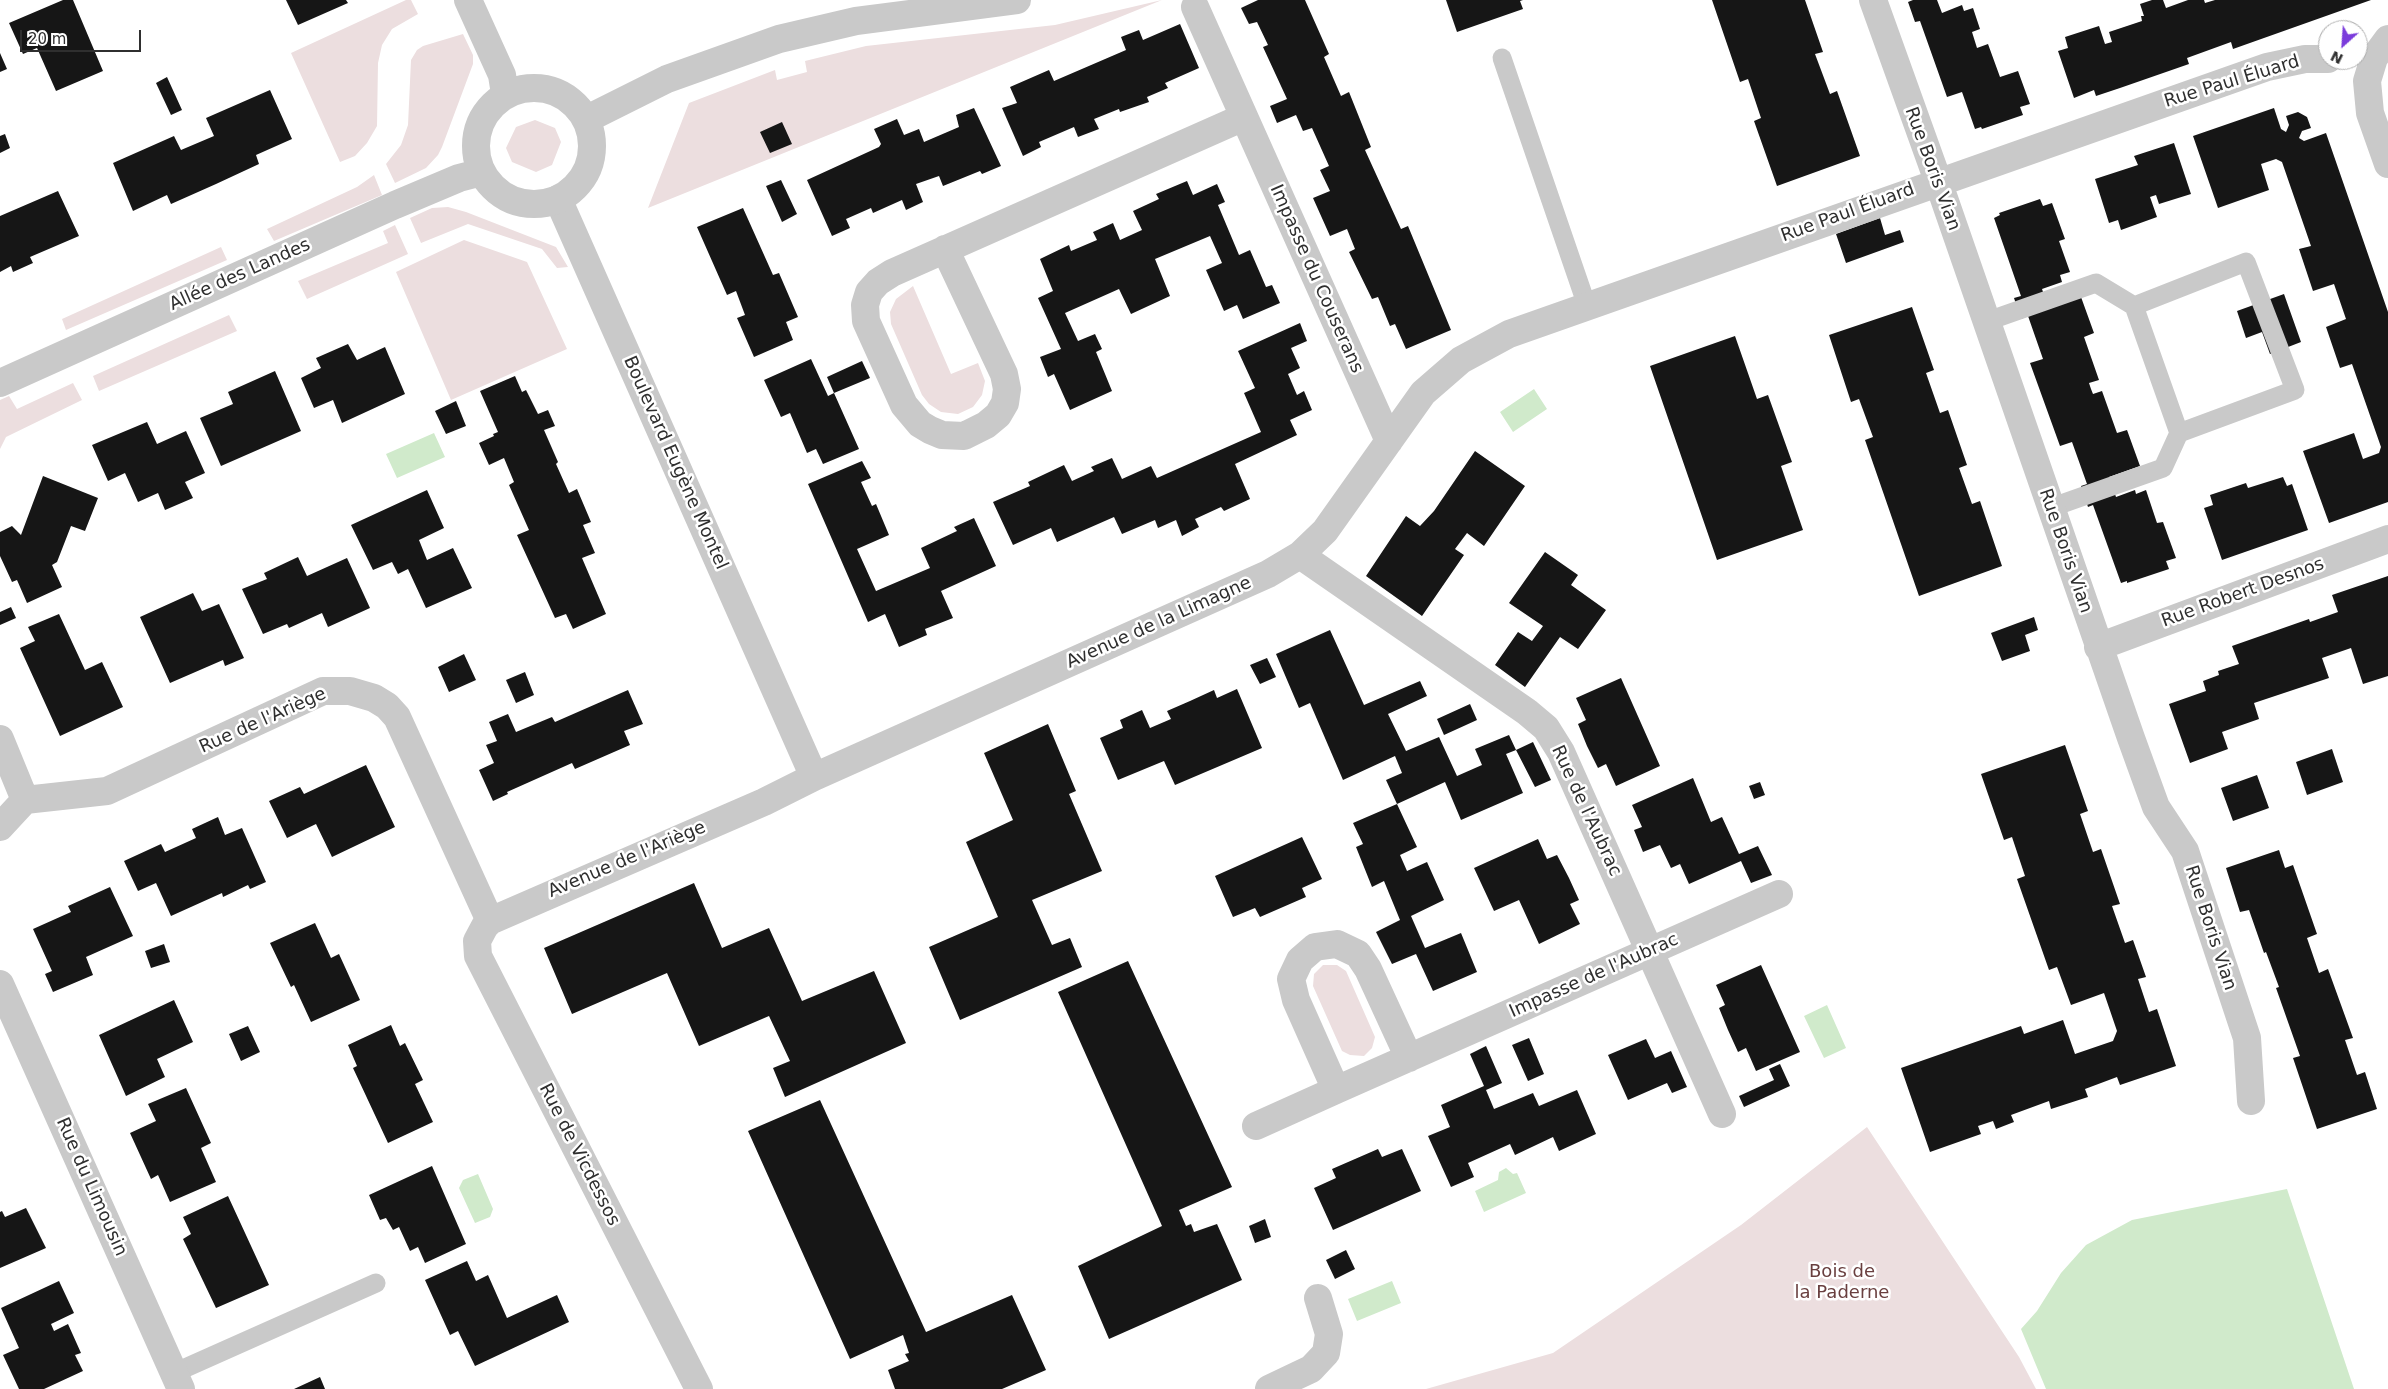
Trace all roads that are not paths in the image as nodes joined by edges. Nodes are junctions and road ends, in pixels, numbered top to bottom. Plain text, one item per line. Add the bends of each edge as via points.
1 (468, 0) edge
2 (1017, 0) edge
3 (1873, 0) edge
4 (1195, 7) dead end
5 (2388, 39) edge
6 (1502, 58) dead end
7 (2318, 59) edge
8 (2369, 70) joint
9 (506, 94) junction
10 (1244, 117) junction
11 (587, 119) junction
12 (2388, 164) edge
13 (482, 172) junction
14 (1938, 181) junction
15 (558, 199) junction
16 (945, 249) junction
17 (1587, 306) junction
18 (2134, 306) junction
19 (1985, 322) junction
20 (0, 383) edge
21 (2179, 433) junction
22 (1389, 441) junction
23 (2050, 508) junction
24 (2388, 539) edge
25 (1300, 555) junction
26 (2098, 648) junction
27 (0, 740) edge
28 (814, 777) junction
29 (25, 800) junction
30 (0, 827) edge
31 (1779, 894) dead end
32 (490, 921) junction
33 (1650, 952) junction
34 (0, 984) edge
35 (1409, 1058) junction
36 (1336, 1090) junction
37 (2251, 1101) dead end
38 (1722, 1114) dead end
39 (1256, 1126) dead end
40 (376, 1283) dead end
41 (1318, 1298) dead end
42 (178, 1381) edge
43 (699, 1389) edge
44 (1269, 1389) edge

1 - 9 street via 502,75
2 - 11 street via 856,21 779,39 667,79
3 - 14 street, Rue Boris Vian
4 - 10 street, Impasse du Couserans
5 - 8 street
6 - 17 lane
7 - 14 street, Rue Paul Éluard via 2305,58 2267,67
8 - 12 street via 2370,113
9 - 11 street via 528,87 551,90 572,101
9 - 13 street via 488,109 478,129 476,151
10 - 16 street
10 - 22 street, Impasse du Couserans
11 - 15 street via 593,142 590,165 578,186
13 - 15 street via 492,186 515,200 541,204
13 - 20 street, Allée des Landes via 394,205
14 - 17 street, Rue Paul Éluard
14 - 19 street, Rue Boris Vian
15 - 28 street, Boulevard Eugène Montel
16 - 16 street via 878,282 869,292 865,305 866,321 911,415 942,435 964,436 998,415 1005,403 1007,390 1004,374
17 - 22 street, Rue Paul Éluard via 1509,334 1461,360 1423,393
18 - 19 lane via 2096,283
18 - 21 lane
18 - 21 lane via 2246,262 2295,390
19 - 23 street, Rue Boris Vian
21 - 23 lane via 2163,468
22 - 25 street, Avenue de la Limagne via 1325,530
23 - 26 street, Rue Boris Vian
24 - 26 street, Rue Robert Desnos
25 - 28 street, Avenue de la Limagne via 1268,574
25 - 33 street, Rue de l'Aubrac via 1546,728 1561,752
26 - 37 street, Rue Boris Vian via 2156,807 2185,851 2247,1038
27 - 29 street
28 - 32 street, Avenue de l'Ariège via 764,802
29 - 30 street
29 - 32 street, Rue de l'Ariège via 108,791 323,691 350,690 374,698 397,717
31 - 33 street, Impasse de l'Aubrac
32 - 43 street, Rue de Vicdessos via 477,941 478,956
33 - 35 street, Impasse de l'Aubrac
33 - 38 street, Rue de l'Aubrac
34 - 42 street, Rue du Limousin
35 - 36 street, Impasse de l'Aubrac
35 - 36 street via 1358,954 1337,944 1315,947 1300,960 1291,980 1296,1000
36 - 39 street, Impasse de l'Aubrac
40 - 42 lane
41 - 44 street via 1329,1334 1326,1353 1311,1369

